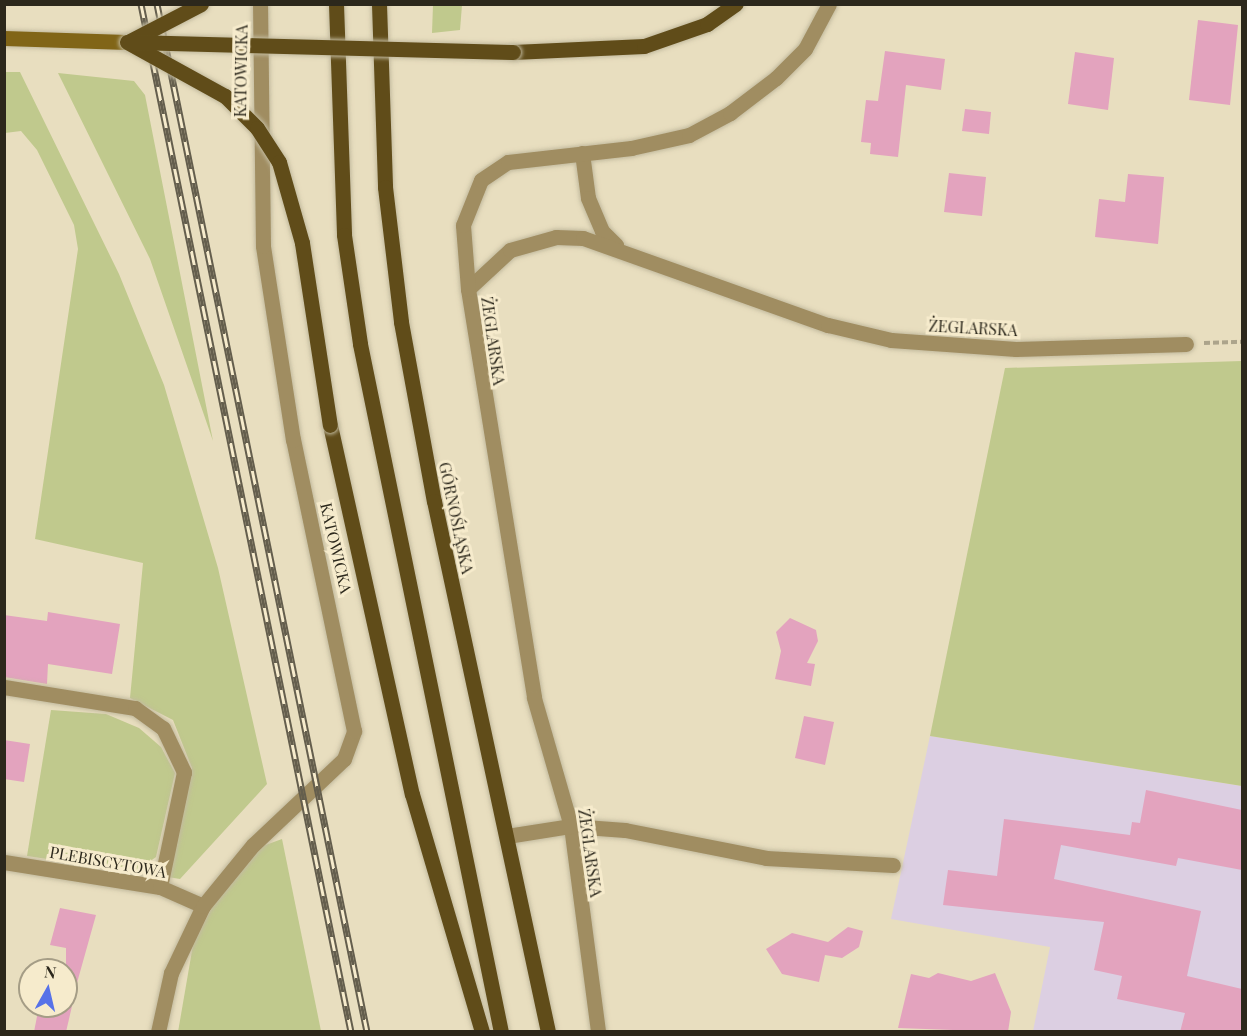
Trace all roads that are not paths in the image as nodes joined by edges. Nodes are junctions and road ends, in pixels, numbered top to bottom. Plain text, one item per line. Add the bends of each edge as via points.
1 (201, 4) edge
2 (260, 4) edge
3 (336, 4) edge
4 (379, 4) edge
5 (736, 4) edge
6 (829, 4) edge
7 (4, 38) edge
8 (127, 42) junction
9 (582, 153) junction
10 (618, 247) junction
11 (468, 289) junction
12 (1186, 344) road end
13 (4, 687) edge
14 (571, 826) junction
15 (507, 836) junction
16 (4, 862) edge
17 (893, 865) dead end
18 (160, 887) junction
19 (203, 906) junction
20 (158, 1032) edge
21 (482, 1032) edge
22 (501, 1032) edge
23 (548, 1032) edge
24 (598, 1032) edge

1 - 8 main road, bridge
2 - 19 street, KATOWICKA via 263,246 293,440 354,731 344,759 246,852
3 - 22 main road via 344,234 360,344
4 - 15 main road, GÓRNOŚLĄSKA via 384,175 401,322
5 - 8 main road, bridge via 707,24 644,46 513,52
6 - 9 street via 805,49 730,113 689,135
7 - 8 main road
8 - 21 main road, bridge via 225,96 257,128 286,179 302,243 338,474 377,651 412,794
9 - 10 street via 588,198 602,231
9 - 11 street via 508,162 481,180 463,225
10 - 11 street, ŻEGLARSKA via 583,238 532,241 510,250
10 - 12 street, ŻEGLARSKA via 777,308 891,340 1016,349
11 - 14 street, ŻEGLARSKA via 534,698
13 - 18 street via 135,708 163,728 184,772
14 - 15 street
14 - 17 street via 625,830 766,858
14 - 24 street, ŻEGLARSKA
15 - 23 main road, GÓRNOŚLĄSKA
16 - 18 street, PLEBISCYTOWA
18 - 19 street, PLEBISCYTOWA
19 - 20 street, KATOWICKA via 171,973

